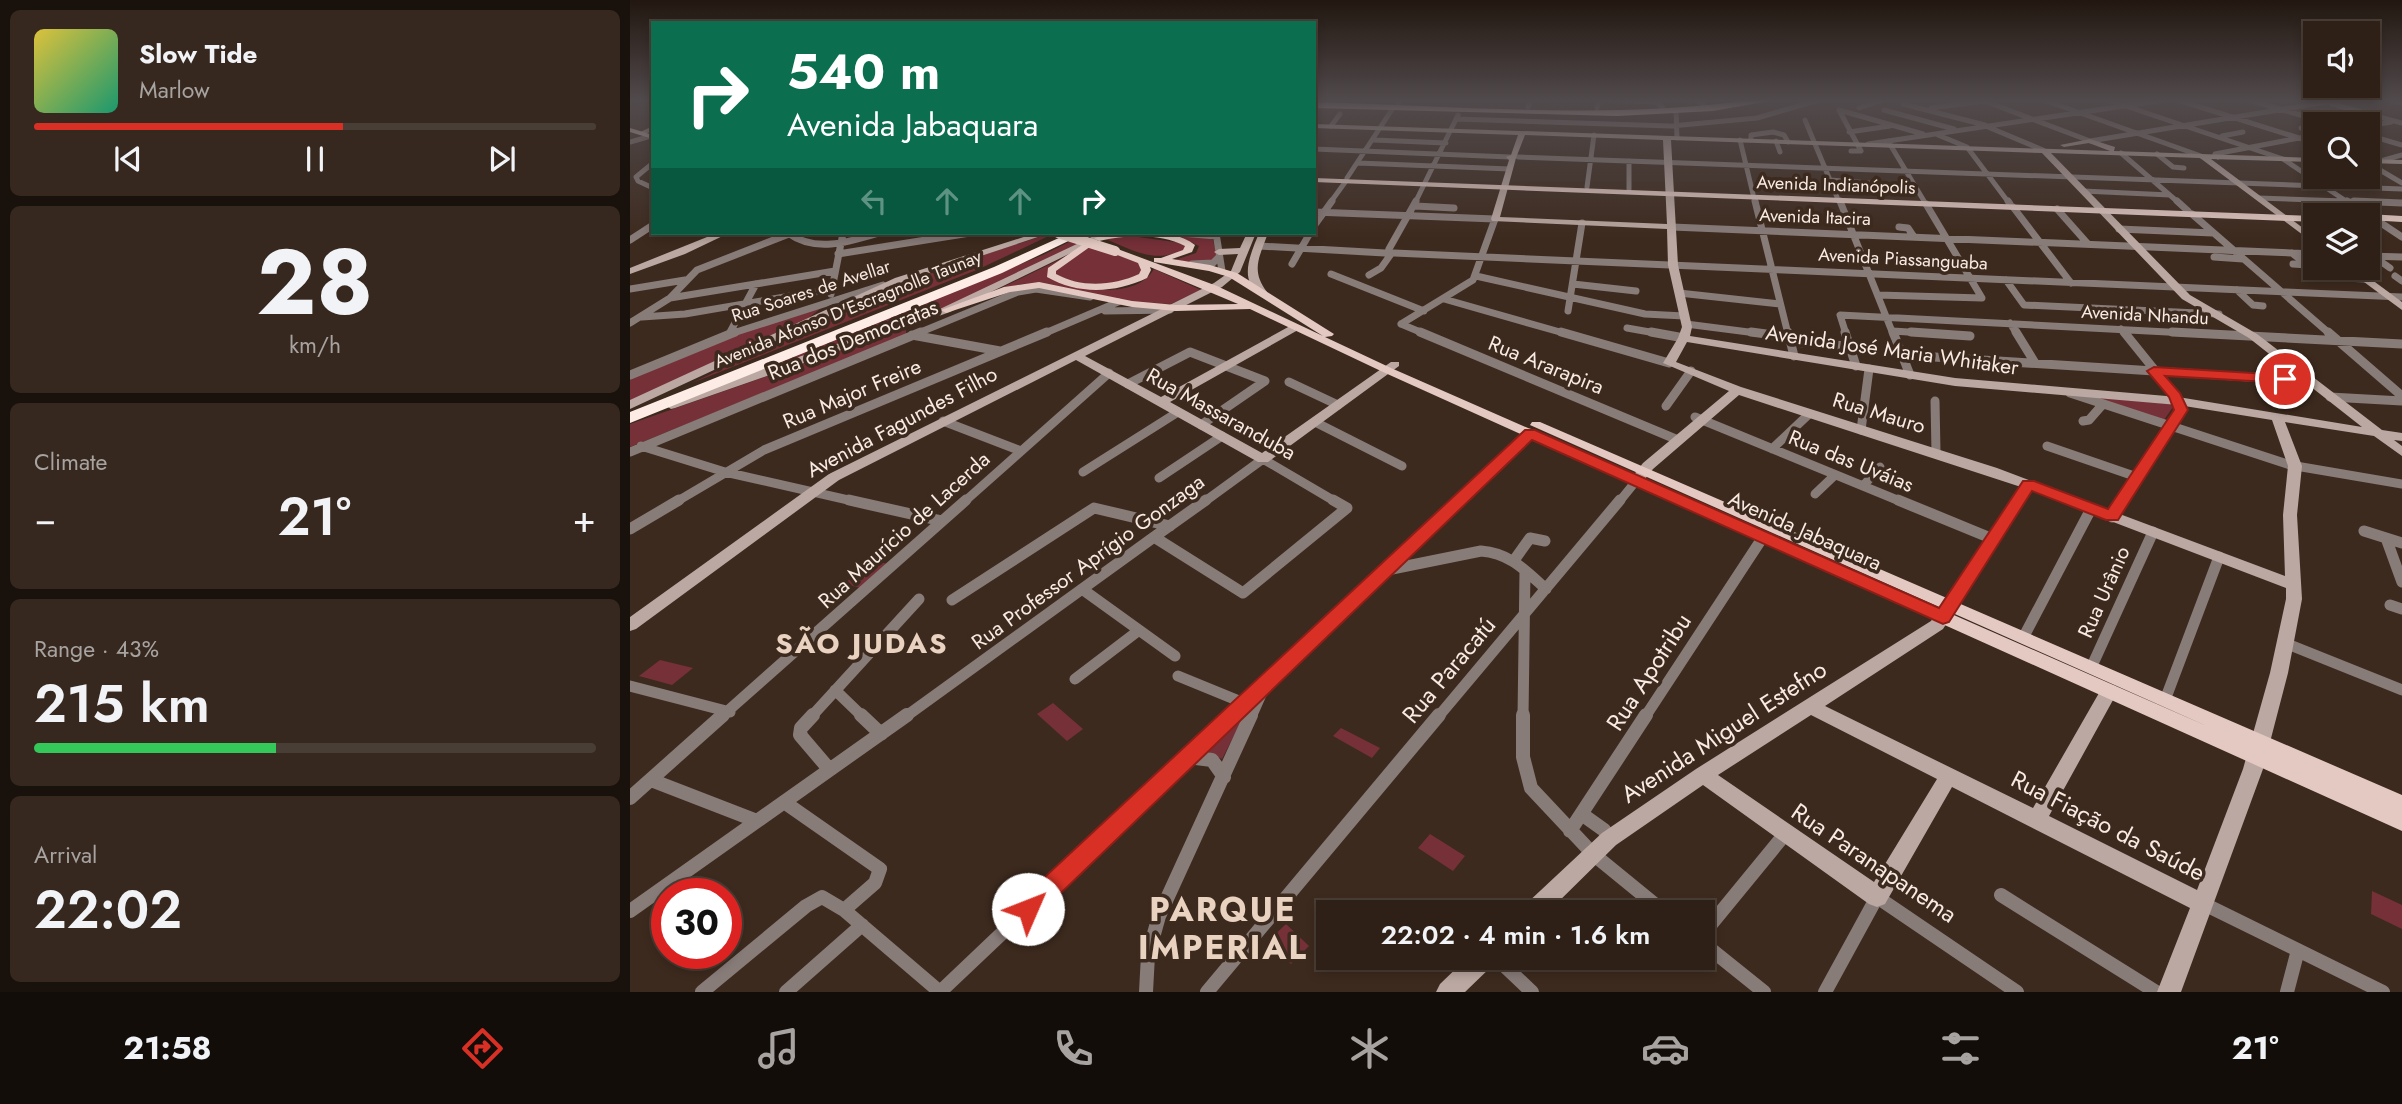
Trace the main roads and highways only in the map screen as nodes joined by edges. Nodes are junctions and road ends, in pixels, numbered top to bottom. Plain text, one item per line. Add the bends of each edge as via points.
1 (1316, 178) edge
2 (1506, 186) junction
3 (1670, 192) junction
4 (2011, 206) junction
5 (2100, 209) junction
6 (2303, 217) edge
7 (2380, 220) edge
8 (2402, 221) edge
9 (1066, 235) edge
10 (1076, 235) edge
11 (1114, 235) edge
12 (1141, 235) edge
13 (1094, 236) edge
14 (1045, 237) edge
15 (1117, 250) junction
16 (1141, 258) junction
17 (1252, 307) junction
18 (946, 310) road end
19 (1391, 367) junction
20 (630, 407) edge
21 (630, 419) edge
22 (1639, 476) junction
23 (1946, 612) junction
24 (2258, 750) junction
25 (2402, 804) edge
26 (2402, 822) edge

1 - 2 main road, Avenida Indianópolis
2 - 3 main road, Avenida Indianópolis
2 - 3 main road, Avenida Indianópolis
3 - 4 main road, Avenida Indianópolis
4 - 5 main road, Avenida Indianópolis
4 - 5 main road, Avenida Indianópolis
5 - 6 main road, Avenida Indianópolis
7 - 8 main road
9 - 15 main road, bridge
10 - 15 main road, bridge
11 - 13 main road
12 - 16 main road via 1190,245 1187,252 1175,257
13 - 16 main road via 1055,264 1051,275 1110,287 1143,276 1146,270
13 - 21 highway, Avenida Afonso D'Escragnolle Taunay via 1032,256
14 - 20 highway, Avenida Afonso D'Escragnolle Taunay via 963,277
15 - 16 main road
16 - 17 main road, Avenida Jabaquara
16 - 19 main road, Avenida Jabaquara via 1228,273
17 - 18 main road via 1173,309 1029,285
17 - 19 main road, Avenida Jabaquara
19 - 22 main road, Avenida Jabaquara
19 - 22 main road, Avenida Jabaquara via 1530,433
22 - 23 main road, Avenida Jabaquara
22 - 23 main road, Avenida Jabaquara via 1763,537
23 - 24 main road, Avenida Jabaquara via 2109,691
23 - 24 main road, Avenida Jabaquara via 2023,638 2165,700
24 - 25 main road, Avenida Jabaquara
24 - 26 main road, Avenida Jabaquara

